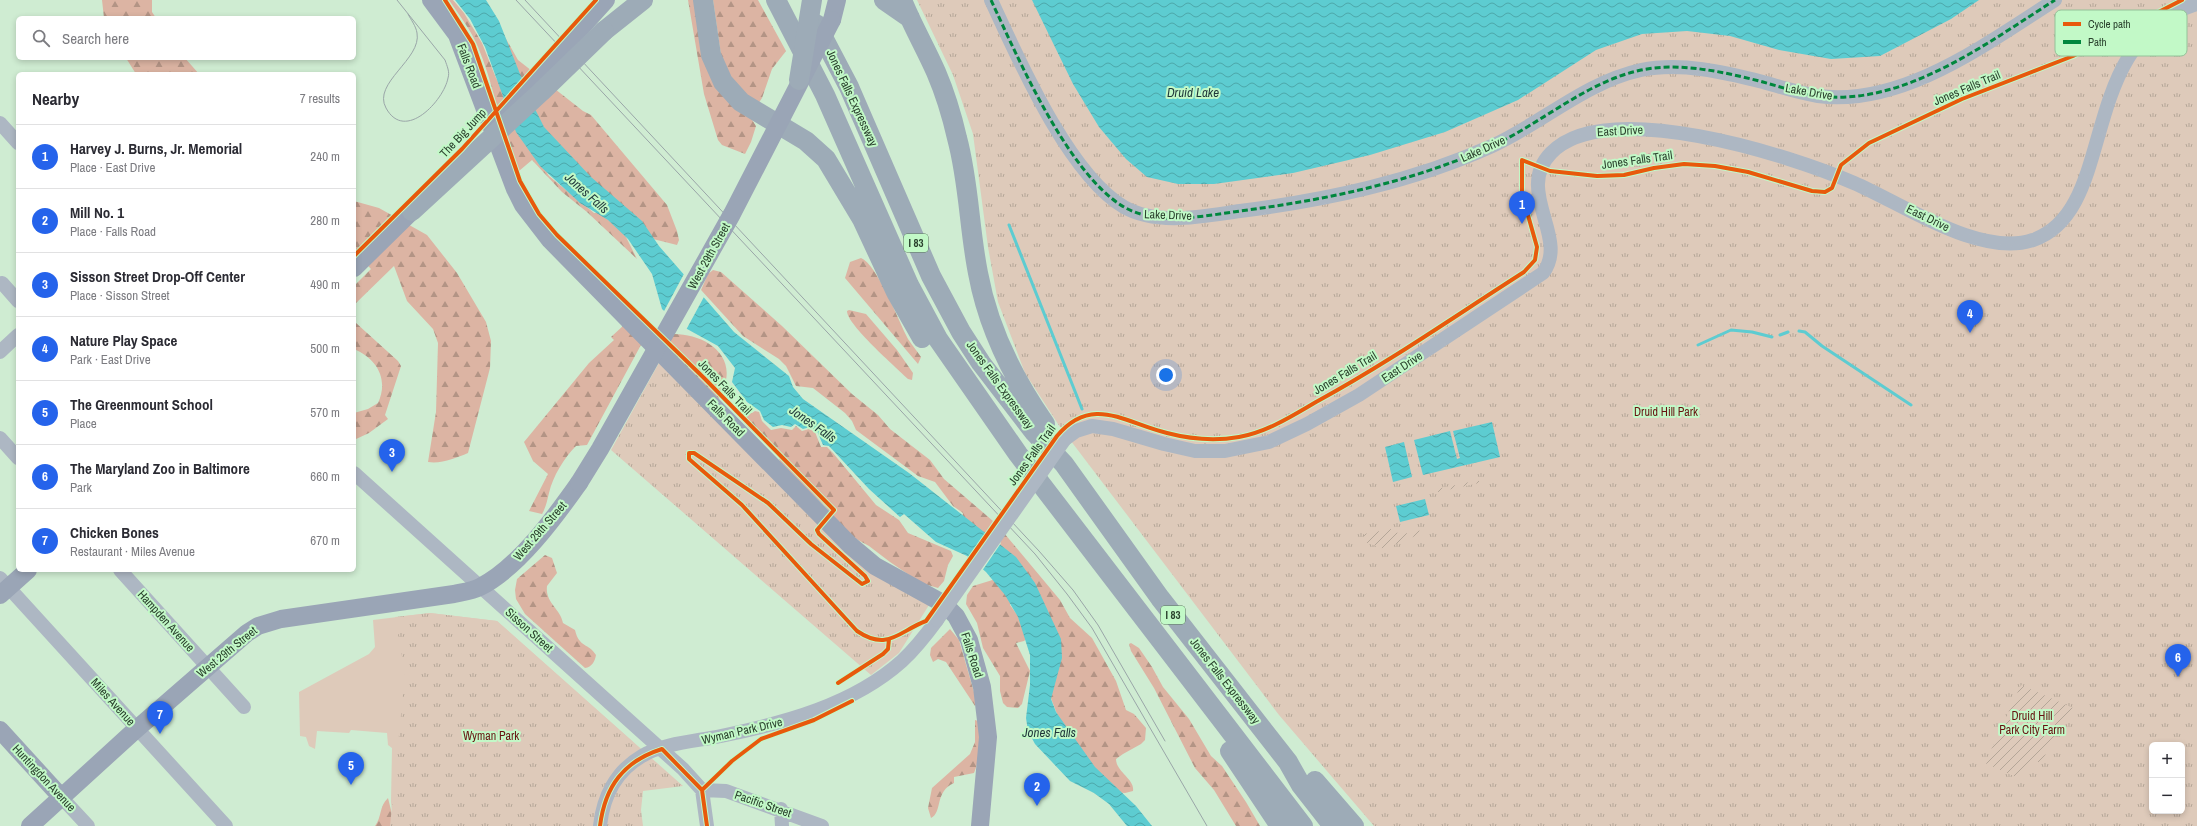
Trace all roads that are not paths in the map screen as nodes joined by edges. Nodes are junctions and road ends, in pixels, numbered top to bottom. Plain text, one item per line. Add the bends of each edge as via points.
1 (431, 0) edge
2 (606, 0) edge
3 (634, 0) edge
4 (643, 0) edge
5 (703, 0) edge
6 (776, 0) edge
7 (803, 0) edge
8 (812, 0) edge
9 (837, 0) edge
10 (884, 0) edge
11 (902, 0) edge
12 (991, 0) edge
13 (2055, 0) edge
14 (2197, 4) edge
15 (2179, 10) edge
16 (910, 18) junction
17 (604, 31) junction
18 (2130, 56) edge
19 (799, 80) junction
20 (0, 123) edge
21 (16, 141) edge
22 (862, 200) junction
23 (412, 210) junction
24 (358, 264) edge
25 (2, 283) dead end
26 (16, 299) edge
27 (16, 337) edge
28 (0, 352) edge
29 (0, 438) edge
30 (1065, 439) joint
31 (16, 456) edge
32 (1064, 464) junction
33 (356, 475) edge
34 (25, 572) edge
35 (122, 572) edge
36 (481, 586) junction
37 (3, 587) edge
38 (1173, 658) junction
39 (207, 667) junction
40 (244, 707) dead end
41 (137, 728) junction
42 (0, 730) edge
43 (662, 749) junction
44 (1288, 762) junction
45 (702, 790) junction
46 (62, 798) junction
47 (781, 810) junction
48 (30, 826) edge
49 (88, 826) edge
50 (226, 826) edge
51 (600, 826) edge
52 (707, 826) edge
53 (782, 826) edge
54 (822, 826) edge
55 (980, 826) edge
56 (1280, 826) edge
57 (1303, 826) edge
58 (1333, 826) edge
59 (1354, 826) edge

1 - 55 main road, Falls Road via 449,22 464,50 523,205 550,240 850,545 875,566 944,604 956,616 974,655 986,709 987,759
2 - 23 main road, bridge
3 - 17 highway
4 - 17 highway
5 - 22 highway via 707,38 716,69 730,91 741,102 806,141 826,159 838,177
6 - 22 highway, Jones Falls Expressway via 853,156
7 - 32 highway, Jones Falls Expressway / I 83 via 848,88 931,276 961,332 1034,432
8 - 19 highway, bridge
9 - 19 main road, West 29th Street, bridge via 824,38
10 - 16 highway
11 - 16 highway
12 - 13 street, Lake Drive via 1042,104 1092,179 1124,207 1152,216 1172,217 1266,208 1366,189 1413,176 1476,153 1520,132 1598,86 1638,71 1678,67 1704,70 1816,96 1841,97 1875,92 1922,77 1954,62
14 - 15 street, East Drive
16 - 32 highway via 938,77 958,140 978,272 988,316 1008,364 1045,424
17 - 23 highway, bridge
18 - 30 street, East Drive via 2109,98 2074,204 2060,224 2043,236 2019,244 2006,245 1978,240 1837,176 1791,160 1683,134 1646,129 1595,131 1576,136 1560,145 1541,168 1538,189 1552,256 1543,273 1343,404 1269,442 1225,451 1181,449 1102,427 1084,428
19 - 36 main road, West 29th Street, bridge via 732,214 579,483 548,526 518,558
20 - 21 street
22 - 38 highway, I 83 via 896,292 927,346 976,415 1018,454
23 - 24 main road
25 - 26 street
27 - 28 street
29 - 31 street
30 - 43 street, Wyman Park Drive, bridge via 937,620 901,662 871,683 831,704 796,718
32 - 44 highway, Jones Falls Expressway / I 83 via 1160,598
33 - 36 street, Sisson Street
34 - 37 main road
35 - 39 street, Hampden Avenue
36 - 39 main road, West 29th Street via 454,594 269,621 247,633
36 - 43 street, Sisson Street
37 - 41 street, Miles Avenue
38 - 56 highway via 1180,680
38 - 57 highway, I 83
39 - 40 street, Hampden Avenue
39 - 41 main road, West 29th Street
41 - 46 main road, West 29th Street
41 - 50 street, Miles Avenue
42 - 46 main road, Huntingdon Avenue
43 - 45 street, Sisson Street
43 - 51 street, Wyman Park Drive via 644,754 615,780 604,806
44 - 58 highway, Jones Falls Expressway / I 83 via 1301,785
44 - 59 highway via 1311,776
45 - 47 street, Pacific Street via 726,791
45 - 52 street
46 - 48 main road, West 29th Street
46 - 49 street, Huntingdon Avenue
47 - 53 street
47 - 54 street, Pacific Street

